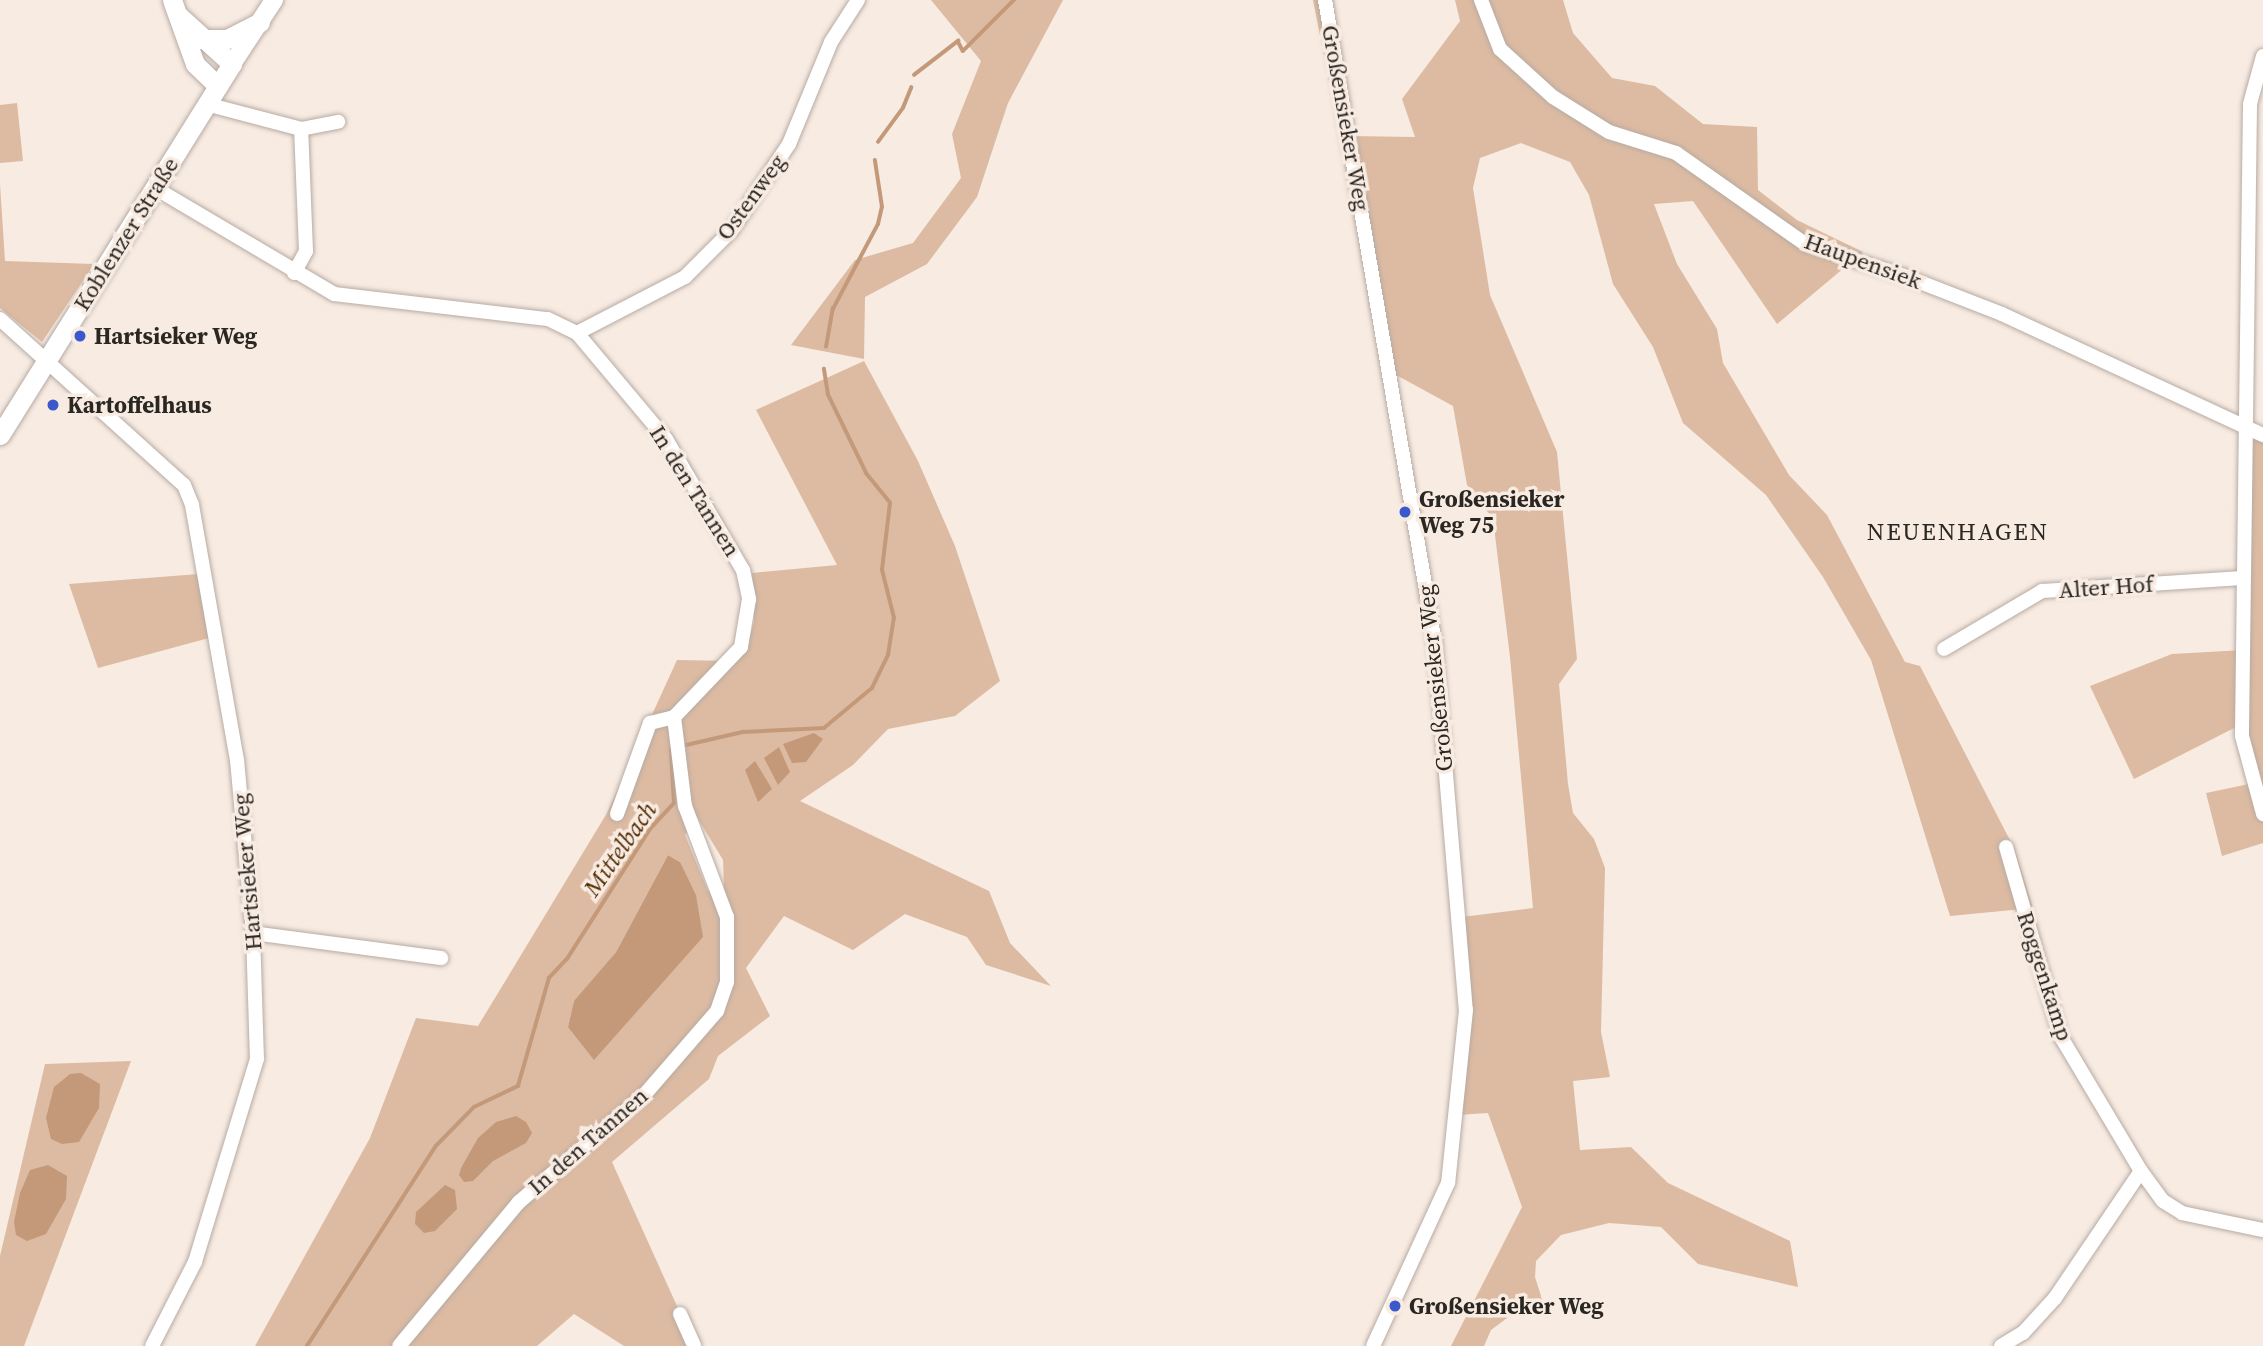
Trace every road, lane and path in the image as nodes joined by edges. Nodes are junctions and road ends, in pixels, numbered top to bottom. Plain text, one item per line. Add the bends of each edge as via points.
1 (275, 0) edge
2 (858, 0) edge
3 (1325, 0) edge
4 (1481, 0) edge
5 (175, 7) edge
6 (260, 22) junction
7 (200, 39) junction
8 (2263, 56) edge
9 (232, 64) junction
10 (218, 86) junction
11 (206, 104) junction
12 (338, 122) dead end
13 (300, 129) junction
14 (155, 188) junction
15 (294, 273) junction
16 (0, 319) edge
17 (577, 333) junction
18 (47, 361) junction
19 (2246, 428) junction
20 (2263, 435) edge
21 (0, 436) edge
22 (2243, 578) junction
23 (1944, 649) dead end
24 (674, 717) junction
25 (617, 814) dead end
26 (2263, 814) edge
27 (2006, 847) dead end
28 (253, 933) junction
29 (441, 958) dead end
30 (2141, 1171) junction
31 (2263, 1230) edge
32 (680, 1314) dead end
33 (166, 1324) junction
34 (152, 1346) edge
35 (166, 1346) edge
36 (399, 1346) edge
37 (694, 1346) edge
38 (1373, 1346) edge
39 (2001, 1346) edge

1 - 6 street, Koblenzer Straße
2 - 17 street, Ostenweg via 831,43 789,144 731,232 685,277
3 - 38 street, Großensieker Weg via 1435,643 1466,1010 1448,1183
4 - 19 street, Haupensiek via 1500,49 1553,97 1609,132 1676,153 1805,244 1907,276 2002,314
5 - 7 main road
5 - 10 main road via 195,64
6 - 7 main road via 227,39
6 - 9 street, Koblenzer Straße
7 - 9 main road
8 - 19 street via 2250,104
9 - 10 main road, Koblenzer Straße
10 - 11 main road, Koblenzer Straße
11 - 13 street
11 - 14 main road, Koblenzer Straße
12 - 13 street
13 - 15 street via 306,251
14 - 15 street, In den Tannen
14 - 18 main road, Koblenzer Straße
15 - 17 street, In den Tannen via 334,294 548,319
16 - 18 street, Hartsieker Weg
17 - 24 street, In den Tannen via 666,439 743,570 749,599 741,647
18 - 21 main road, Koblenzer Straße
18 - 28 street, Hartsieker Weg via 163,462 184,485 192,505 237,760
19 - 20 street, Haupensiek
19 - 22 street via 2249,465
22 - 23 street, Alter Hof via 2042,591
22 - 26 street via 2242,736
24 - 25 street via 650,723
24 - 36 street, In den Tannen via 685,806 727,917 727,982 717,1011 645,1094 519,1202
27 - 30 street, Roggenkamp via 2061,1037
28 - 29 street
28 - 33 street, Hartsieker Weg via 257,1059 195,1262
30 - 31 street, Roggenkamp via 2163,1201 2182,1213
30 - 39 street via 2055,1298 2023,1332
32 - 37 street
33 - 34 street, Hartsieker Weg
33 - 35 street

